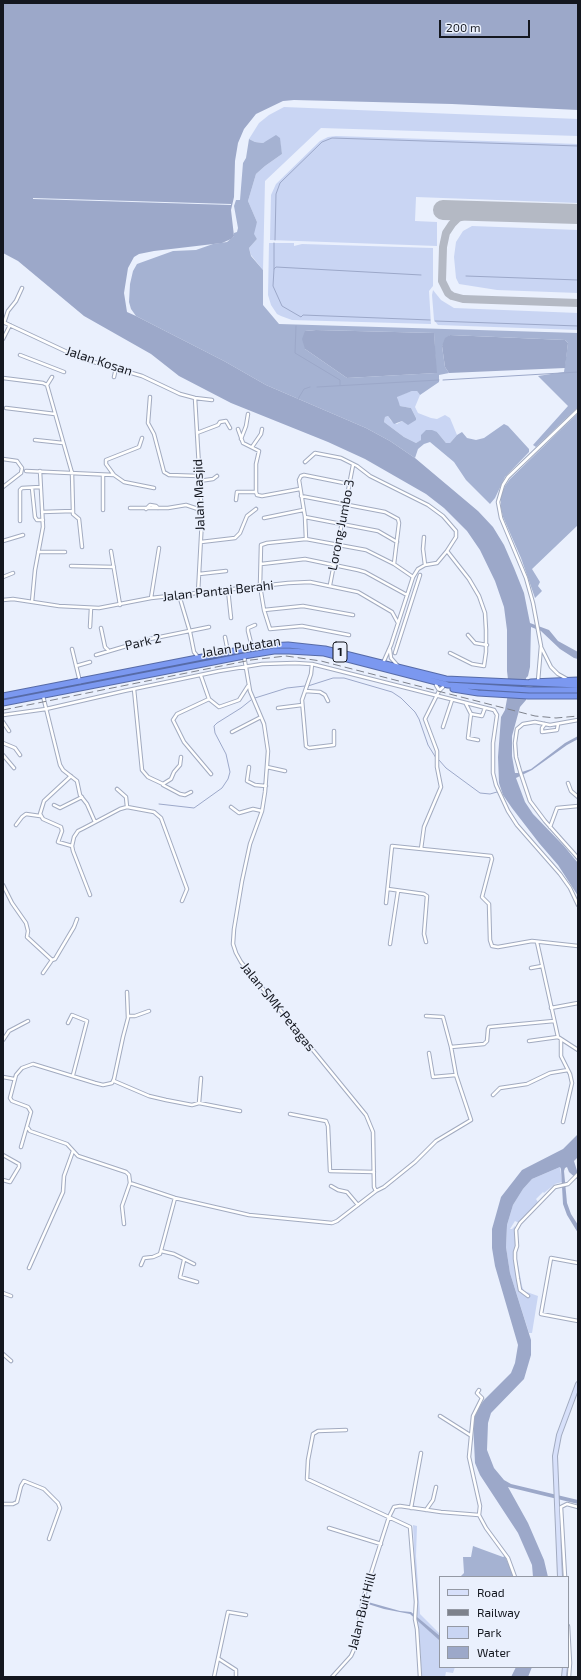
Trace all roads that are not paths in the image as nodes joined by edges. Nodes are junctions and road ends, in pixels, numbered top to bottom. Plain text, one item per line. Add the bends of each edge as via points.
1 (22, 288) dead end
2 (3, 323) edge
3 (10, 325) junction
4 (3, 339) edge
5 (20, 355) dead end
6 (116, 368) junction
7 (64, 372) dead end
8 (114, 376) dead end
9 (52, 377) dead end
10 (3, 378) edge
11 (47, 385) junction
12 (150, 397) dead end
13 (195, 398) junction
14 (212, 400) dead end
15 (6, 408) dead end
16 (578, 410) edge
17 (55, 414) junction
18 (248, 414) dead end
19 (230, 428) dead end
20 (238, 429) dead end
21 (262, 429) dead end
22 (197, 433) junction
23 (142, 438) dead end
24 (241, 439) junction
25 (35, 440) dead end
26 (63, 444) junction
27 (252, 447) junction
28 (3, 459) edge
29 (305, 462) dead end
30 (353, 464) junction
31 (26, 471) dead end
32 (40, 471) junction
33 (72, 473) junction
34 (102, 475) junction
35 (114, 475) junction
36 (199, 476) junction
37 (217, 476) dead end
38 (199, 481) junction
39 (349, 484) junction
40 (3, 487) edge
41 (40, 487) junction
42 (32, 488) junction
43 (154, 488) dead end
44 (300, 489) junction
45 (256, 492) junction
46 (301, 496) junction
47 (236, 500) dead end
48 (345, 504) junction
49 (130, 508) dead end
50 (256, 509) dead end
51 (103, 510) dead end
52 (202, 510) junction
53 (303, 510) junction
54 (72, 511) junction
55 (42, 512) junction
56 (305, 517) junction
57 (264, 518) dead end
58 (43, 520) junction
59 (20, 521) dead end
60 (341, 524) junction
61 (23, 535) dead end
62 (424, 537) dead end
63 (306, 538) junction
64 (3, 541) edge
65 (201, 542) junction
66 (397, 542) junction
67 (337, 544) junction
68 (82, 547) dead end
69 (159, 548) dead end
70 (111, 551) dead end
71 (447, 551) junction
72 (38, 552) junction
73 (65, 552) dead end
74 (261, 564) junction
75 (394, 564) junction
76 (333, 565) junction
77 (425, 565) junction
78 (71, 566) dead end
79 (114, 567) junction
80 (226, 571) dead end
81 (13, 573) dead end
82 (199, 574) junction
83 (420, 575) dead end
84 (3, 577) edge
85 (413, 578) junction
86 (418, 582) junction
87 (330, 585) junction
88 (260, 586) junction
89 (228, 590) junction
90 (198, 593) junction
91 (179, 595) junction
92 (408, 596) junction
93 (152, 598) junction
94 (3, 600) edge
95 (32, 602) junction
96 (120, 605) junction
97 (91, 608) junction
98 (264, 610) junction
99 (353, 615) dead end
100 (231, 618) dead end
101 (398, 623) junction
102 (255, 625) dead end
103 (90, 627) dead end
104 (209, 627) dead end
105 (101, 628) dead end
106 (190, 632) junction
107 (349, 635) dead end
108 (468, 635) dead end
109 (225, 637) dead end
110 (391, 645) junction
111 (487, 645) junction
112 (541, 646) junction
113 (252, 648) junction
114 (72, 649) dead end
115 (108, 650) junction
116 (194, 652) junction
117 (228, 652) junction
118 (395, 653) dead end
119 (450, 653) dead end
120 (96, 654) dead end
121 (244, 656) junction
122 (200, 658) junction
123 (192, 660) junction
124 (90, 662) dead end
125 (383, 663) junction
126 (312, 664) junction
127 (76, 666) junction
128 (399, 667) junction
129 (246, 668) junction
130 (201, 676) junction
131 (578, 680) edge
132 (538, 681) junction
133 (570, 681) junction
134 (80, 682) junction
135 (430, 682) junction
136 (526, 683) junction
137 (249, 685) junction
138 (578, 685) edge
139 (57, 686) junction
140 (560, 688) junction
141 (134, 689) junction
142 (441, 689) junction
143 (478, 690) junction
144 (578, 690) edge
145 (305, 691) junction
146 (59, 693) junction
147 (529, 693) junction
148 (3, 696) edge
149 (44, 696) junction
150 (437, 696) junction
151 (578, 696) edge
152 (209, 699) junction
153 (452, 700) junction
154 (328, 701) dead end
155 (3, 703) edge
156 (466, 703) junction
157 (302, 705) junction
158 (278, 708) dead end
159 (485, 708) junction
160 (46, 709) junction
161 (471, 714) junction
162 (3, 715) edge
163 (261, 717) junction
164 (578, 720) edge
165 (3, 722) edge
166 (545, 724) junction
167 (558, 724) junction
168 (443, 727) dead end
169 (9, 731) dead end
170 (334, 731) dead end
171 (232, 732) dead end
172 (478, 740) dead end
173 (3, 743) edge
174 (3, 755) edge
175 (20, 755) dead end
176 (181, 757) dead end
177 (249, 767) dead end
178 (267, 767) junction
179 (14, 768) dead end
180 (285, 771) dead end
181 (211, 774) dead end
182 (71, 776) junction
183 (568, 783) dead end
184 (163, 784) junction
185 (266, 786) junction
186 (117, 789) dead end
187 (191, 792) dead end
188 (82, 797) junction
189 (578, 798) edge
190 (54, 805) dead end
191 (578, 806) edge
192 (127, 807) junction
193 (230, 807) dead end
194 (262, 811) junction
195 (40, 816) junction
196 (95, 822) junction
197 (16, 824) dead end
198 (550, 827) junction
199 (72, 846) junction
200 (421, 849) junction
201 (578, 858) edge
202 (3, 885) edge
203 (388, 889) junction
204 (398, 891) junction
205 (90, 895) dead end
206 (182, 901) dead end
207 (386, 903) dead end
208 (578, 905) edge
209 (77, 919) dead end
210 (426, 942) dead end
211 (537, 942) junction
212 (390, 944) dead end
213 (578, 946) edge
214 (52, 960) junction
215 (542, 966) junction
216 (531, 968) dead end
217 (43, 973) dead end
218 (127, 992) dead end
219 (578, 1003) edge
220 (551, 1008) junction
221 (149, 1011) dead end
222 (128, 1016) junction
223 (426, 1016) dead end
224 (28, 1021) dead end
225 (554, 1021) junction
226 (68, 1023) dead end
227 (560, 1038) junction
228 (3, 1040) edge
229 (529, 1041) dead end
230 (451, 1047) junction
231 (578, 1050) edge
232 (429, 1053) dead end
233 (568, 1070) junction
234 (456, 1075) junction
235 (73, 1076) junction
236 (3, 1077) edge
237 (201, 1078) dead end
238 (14, 1079) junction
239 (114, 1081) junction
240 (494, 1095) dead end
241 (199, 1103) junction
242 (240, 1111) dead end
243 (290, 1114) dead end
244 (563, 1122) dead end
245 (27, 1128) junction
246 (21, 1147) dead end
247 (73, 1151) junction
248 (3, 1155) edge
249 (374, 1172) junction
250 (578, 1174) edge
251 (3, 1180) edge
252 (130, 1183) junction
253 (330, 1186) dead end
254 (376, 1191) junction
255 (176, 1198) junction
256 (358, 1205) junction
257 (124, 1224) dead end
258 (161, 1251) junction
259 (184, 1260) junction
260 (578, 1263) edge
261 (194, 1264) dead end
262 (140, 1265) dead end
263 (29, 1268) dead end
264 (196, 1282) dead end
265 (3, 1293) edge
266 (12, 1296) dead end
267 (528, 1296) dead end
268 (578, 1321) edge
269 (3, 1354) edge
270 (11, 1361) dead end
271 (578, 1384) edge
272 (479, 1390) dead end
273 (440, 1416) dead end
274 (346, 1430) dead end
275 (470, 1435) junction
276 (421, 1453) dead end
277 (436, 1487) dead end
278 (3, 1504) edge
279 (578, 1507) edge
280 (411, 1508) junction
281 (426, 1510) junction
282 (480, 1515) junction
283 (389, 1517) junction
284 (329, 1528) dead end
285 (49, 1539) dead end
286 (381, 1544) junction
287 (515, 1576) edge
288 (560, 1576) edge
289 (565, 1576) edge
290 (246, 1615) dead end
291 (569, 1644) edge
292 (219, 1659) junction
293 (214, 1677) edge
294 (236, 1677) edge
295 (332, 1677) edge
296 (420, 1677) edge
297 (569, 1677) edge

1 - 2 street
2 - 3 street, Jalan Kosan
3 - 4 street
3 - 6 street, Jalan Kosan via 72,355
5 - 7 street
6 - 8 street
6 - 13 street, Jalan Kosan
9 - 11 street
10 - 11 street
11 - 17 street
12 - 36 street via 148,422 153,430 164,472 169,475
13 - 14 street, Jalan Kosan
13 - 22 street, Jalan Masjid
15 - 17 street
16 - 112 street via 508,478 499,495 501,518 526,578
17 - 26 street
18 - 24 street
19 - 22 street via 226,421
20 - 24 street
21 - 27 street
22 - 36 street, Jalan Masjid
23 - 35 street via 139,447 106,460
24 - 27 street
25 - 26 street
26 - 33 street
27 - 45 street via 260,453 256,464
28 - 40 street via 17,461 22,468 20,473
29 - 30 street via 315,453 341,458
30 - 39 street, Lorong Jumbo 3
30 - 71 street via 370,476 418,499 443,516 452,525 456,534
31 - 32 street
32 - 33 street
32 - 41 street
33 - 34 street
33 - 54 street
34 - 35 street
34 - 51 street
35 - 43 street via 124,482
36 - 38 street, Jalan Masjid
37 - 38 street
38 - 52 street, Jalan Masjid
39 - 44 street via 302,475 299,480
39 - 48 street, Lorong Jumbo 3
41 - 42 street
41 - 55 street
42 - 58 street via 34,517
42 - 59 street via 20,490
44 - 45 street via 259,496
44 - 46 street
45 - 47 street via 237,492
46 - 48 street
46 - 53 street
48 - 60 street, Lorong Jumbo 3
48 - 66 street via 385,512 398,519
49 - 52 street via 186,505
50 - 65 street via 247,516 235,538
52 - 65 street, Jalan Masjid
53 - 56 street
53 - 57 street
54 - 55 street
54 - 68 street via 79,519
55 - 58 street
56 - 60 street
56 - 63 street
58 - 72 street
60 - 66 street via 378,531
60 - 67 street, Lorong Jumbo 3
61 - 64 street
62 - 77 street
63 - 67 street
63 - 74 street via 263,544
65 - 82 street, Jalan Masjid
66 - 75 street
67 - 75 street via 370,551
67 - 76 street, Lorong Jumbo 3
69 - 93 street
70 - 79 street
71 - 77 street via 434,565
71 - 111 street via 479,596 486,618
72 - 73 street
72 - 95 street
74 - 76 street via 301,559
74 - 88 street
75 - 85 street
76 - 87 street, Lorong Jumbo 3
76 - 92 street via 365,572
77 - 85 street via 419,568
78 - 79 street
79 - 96 street
80 - 82 street
81 - 84 street
82 - 90 street, Jalan Masjid
83 - 86 street
85 - 86 street
85 - 92 street
86 - 118 street
87 - 88 street, Jalan Pantai Berahi via 302,582
87 - 101 street, Jalan Pantai Berahi via 358,592 392,612
88 - 89 street, Jalan Pantai Berahi
88 - 98 street
89 - 90 street, Jalan Pantai Berahi
89 - 100 street
90 - 91 street, Jalan Pantai Berahi
91 - 93 street, Jalan Pantai Berahi
91 - 106 street
92 - 101 street
93 - 96 street, Jalan Pantai Berahi
94 - 95 street, Jalan Pantai Berahi
95 - 97 street, Jalan Pantai Berahi
96 - 97 street, Jalan Pantai Berahi
97 - 103 street
98 - 99 street via 303,606
98 - 107 street via 271,629 302,626
101 - 110 street
102 - 113 street via 250,626 248,631
104 - 106 street, Park 2
105 - 115 street
106 - 115 street, Park 2
106 - 116 street
108 - 111 street via 475,643
109 - 117 street
110 - 125 street
110 - 128 street via 391,658
111 - 119 street via 483,666 472,664
112 - 132 street
112 - 133 street via 551,667
113 - 117 highway, Jalan Putatan / 1
113 - 125 highway, Jalan Putatan / 1 via 281,645 318,647
114 - 127 street
115 - 120 street, Park 2
116 - 122 street
116 - 123 street
117 - 122 highway, Jalan Putatan / 1
121 - 129 street, Jalan SMK Petagas
121 - 135 highway, Jalan Putatan / 1 via 274,651 317,652
121 - 146 highway, Jalan Putatan / 1
122 - 123 highway, Jalan Putatan / 1
123 - 134 highway, Jalan Putatan / 1
124 - 127 street
125 - 128 highway, Jalan Putatan / 1
126 - 129 street via 271,664
126 - 145 street
126 - 150 street
127 - 134 street
128 - 136 highway, Jalan Putatan / 1 via 446,679
129 - 130 street
129 - 137 street, Jalan SMK Petagas
130 - 141 street
130 - 152 street
131 - 133 highway
132 - 133 highway
132 - 136 highway
134 - 139 highway, Jalan Putatan / 1
135 - 142 highway
135 - 143 highway, Jalan Putatan / 1
136 - 140 highway, Jalan Putatan / 1
137 - 152 street via 239,700 222,707
137 - 163 street, Jalan SMK Petagas
138 - 140 highway, Jalan Putatan / 1
139 - 146 highway
139 - 148 highway, Jalan Putatan / 1
140 - 144 highway, Jalan Putatan / 1
140 - 147 highway, Jalan Putatan / 1
141 - 160 street
141 - 184 street via 142,770 148,777
142 - 143 highway
142 - 150 street
143 - 147 highway, Jalan Putatan / 1
145 - 154 street via 320,692
145 - 157 street
146 - 149 highway, Jalan Putatan / 1
147 - 151 highway
149 - 155 highway, Jalan Putatan / 1
149 - 160 street
150 - 153 street
150 - 200 street via 425,719 437,751 437,771 441,789 424,828
152 - 181 street via 177,714 173,720 184,742
153 - 156 street
153 - 168 street
156 - 159 street
156 - 161 street
157 - 158 street
157 - 170 street via 306,746 310,748 334,745
159 - 161 street via 482,716
159 - 208 street via 497,713 493,773 508,811 516,825 560,874
160 - 162 street
160 - 182 street via 60,765
161 - 172 street via 468,738
163 - 171 street
163 - 178 street, Jalan SMK Petagas via 267,742
164 - 167 street
165 - 169 street
166 - 167 street
166 - 167 street via 542,732 557,730
166 - 198 street via 531,722 521,725 517,729 516,749 530,801
173 - 175 street via 15,748
174 - 179 street
176 - 184 street via 180,766 171,779
177 - 185 street via 247,781
178 - 180 street
178 - 185 street, Jalan SMK Petagas
182 - 188 street via 78,784
182 - 195 street via 44,801
183 - 189 street
184 - 187 street via 183,795
185 - 194 street, Jalan SMK Petagas
186 - 192 street via 126,797
188 - 190 street via 60,808
188 - 196 street
191 - 198 street via 557,808
192 - 196 street via 120,808
192 - 206 street via 154,812 160,818 187,889
193 - 194 street via 239,813 253,809
194 - 249 street, Jalan SMK Petagas via 250,844 242,881 234,929 236,953 366,1115 373,1132
195 - 197 street via 25,815
195 - 199 street via 61,827 58,842
196 - 199 street via 76,833
198 - 201 street
199 - 205 street
200 - 203 street via 392,846
200 - 211 street via 491,856 482,897 489,904 492,946
202 - 214 street via 26,924 27,937
203 - 204 street
203 - 207 street
204 - 210 street via 427,896 424,934
204 - 212 street
209 - 214 street via 55,959
211 - 213 street
211 - 215 street
214 - 217 street
215 - 216 street
215 - 220 street
218 - 222 street
219 - 220 street
220 - 225 street
221 - 222 street
222 - 239 street
223 - 230 street via 443,1016
224 - 228 street via 9,1031
225 - 227 street
225 - 230 street via 490,1027 484,1044
226 - 235 street via 72,1015 87,1021
227 - 229 street
227 - 231 street
227 - 233 street via 561,1056
230 - 234 street
232 - 234 street via 433,1077
233 - 240 street via 550,1073 527,1084 500,1088
233 - 244 street via 571,1087
234 - 254 street via 471,1120 436,1141 382,1189
235 - 238 street via 34,1064 22,1068
235 - 239 street via 103,1085
236 - 238 street
237 - 241 street
238 - 245 street via 10,1098 30,1109
239 - 241 street via 156,1098 192,1105
241 - 242 street
243 - 249 street via 326,1121 330,1171
245 - 246 street
245 - 247 street via 66,1144
247 - 252 street via 78,1156 126,1172
247 - 263 street via 64,1176 62,1192
248 - 251 street via 19,1164 19,1168 10,1182
249 - 254 street, Jalan SMK Petagas
250 - 267 street via 544,1196 516,1230 515,1259 518,1279 520,1290
252 - 255 street
252 - 257 street via 122,1206
253 - 256 street via 347,1192
254 - 256 street
255 - 256 street via 249,1215 332,1223
255 - 258 street
258 - 259 street
258 - 262 street via 157,1256 144,1258
259 - 261 street
259 - 264 street via 180,1277
260 - 268 street via 551,1258 541,1314
265 - 266 street
269 - 270 street
271 - 288 street via 556,1447 554,1460
272 - 275 street via 477,1393 482,1398 474,1413
273 - 275 street
274 - 283 street via 313,1434 307,1479
275 - 282 street via 469,1457
276 - 280 street
277 - 281 street via 433,1500
278 - 285 street via 17,1502 24,1481 44,1489 60,1508
279 - 289 street via 567,1504 561,1507
280 - 281 street
280 - 283 street via 396,1506
281 - 282 street
282 - 287 street via 486,1528 508,1558
283 - 286 street, Jalan Buit Hill
283 - 296 street via 411,1529 416,1602 414,1614
284 - 286 street
286 - 295 street, Jalan Buit Hill via 362,1603 356,1645 351,1656
290 - 292 street via 228,1612
291 - 297 street
292 - 293 street
292 - 294 street via 236,1670

